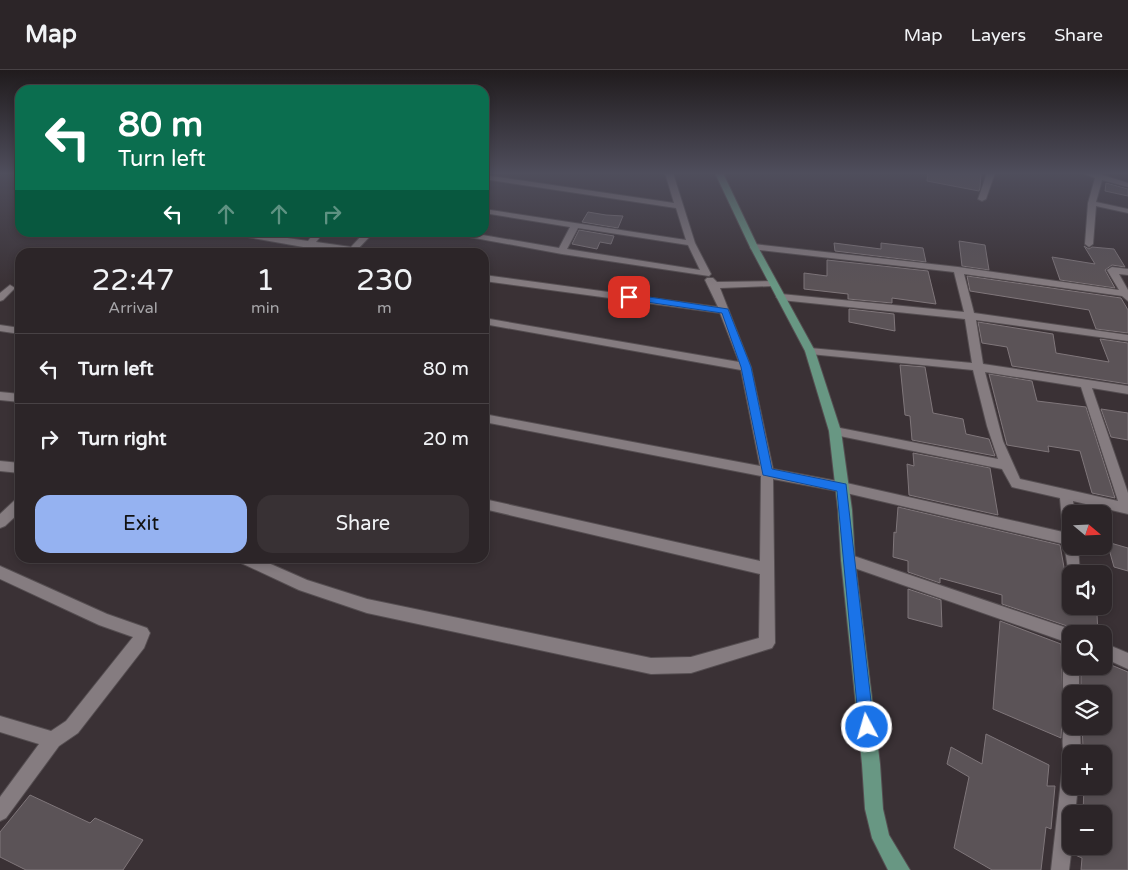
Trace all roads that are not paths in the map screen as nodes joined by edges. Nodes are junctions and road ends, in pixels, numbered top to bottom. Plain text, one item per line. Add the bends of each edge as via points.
1 (680, 210) edge
2 (736, 210) edge
3 (1091, 210) edge
4 (489, 212) edge
5 (576, 225) junction
6 (256, 237) edge
7 (316, 237) edge
8 (365, 237) edge
9 (477, 237) edge
10 (691, 243) junction
11 (1089, 244) dead end
12 (309, 245) junction
13 (330, 248) edge
14 (355, 248) edge
15 (754, 248) junction
16 (562, 251) junction
17 (958, 270) junction
18 (1128, 272) edge
19 (706, 274) junction
20 (489, 279) edge
21 (773, 283) junction
22 (714, 286) junction
23 (10, 288) dead end
24 (1127, 296) edge
25 (781, 297) junction
26 (0, 298) edge
27 (725, 311) junction
28 (970, 316) junction
29 (489, 322) edge
30 (0, 328) edge
31 (15, 330) edge
32 (1128, 338) edge
33 (810, 350) junction
34 (746, 367) junction
35 (978, 367) junction
36 (1085, 384) junction
37 (1128, 390) edge
38 (0, 396) edge
39 (15, 398) edge
40 (489, 419) edge
41 (835, 431) junction
42 (1006, 465) junction
43 (0, 466) edge
44 (15, 468) edge
45 (773, 474) junction
46 (842, 487) junction
47 (1066, 494) junction
48 (489, 505) edge
49 (1067, 505) edge
50 (15, 508) edge
51 (1127, 509) edge
52 (0, 522) edge
53 (1062, 537) edge
54 (848, 560) junction
55 (255, 563) edge
56 (766, 569) junction
57 (0, 572) edge
58 (1062, 633) edge
59 (1112, 654) edge
60 (1128, 661) edge
61 (0, 724) edge
62 (53, 740) junction
63 (1068, 795) edge
64 (0, 812) edge
65 (901, 870) edge
66 (1060, 870) edge

1 - 10 street
2 - 15 street
3 - 11 street
4 - 5 street
5 - 10 street
5 - 16 street
6 - 12 street
7 - 12 street
8 - 14 street
9 - 16 street
10 - 19 street
12 - 13 street
15 - 17 street
15 - 21 street
16 - 19 street
17 - 24 street
17 - 28 street
18 - 24 street via 1112,270
19 - 22 street
20 - 27 street
21 - 22 street
21 - 25 street
22 - 27 street
23 - 26 street
25 - 28 street
25 - 33 street
27 - 34 street
28 - 32 street
28 - 35 street
29 - 34 street
30 - 31 street
33 - 35 street
33 - 41 street
34 - 45 street
35 - 36 street
35 - 42 street
36 - 37 street
36 - 51 street
38 - 39 street
40 - 45 street
41 - 42 street
41 - 46 street
42 - 47 street via 1016,483
43 - 44 street
45 - 46 street
45 - 56 street
46 - 53 street
46 - 54 street
47 - 49 street
47 - 51 street
48 - 56 street
50 - 52 street
54 - 58 street
54 - 65 street via 874,809 881,838
55 - 56 street via 304,585 367,606 652,666 691,665 767,643
57 - 62 street via 104,620 142,633 139,643 72,727
59 - 60 street
61 - 62 street
62 - 64 street
63 - 66 street

